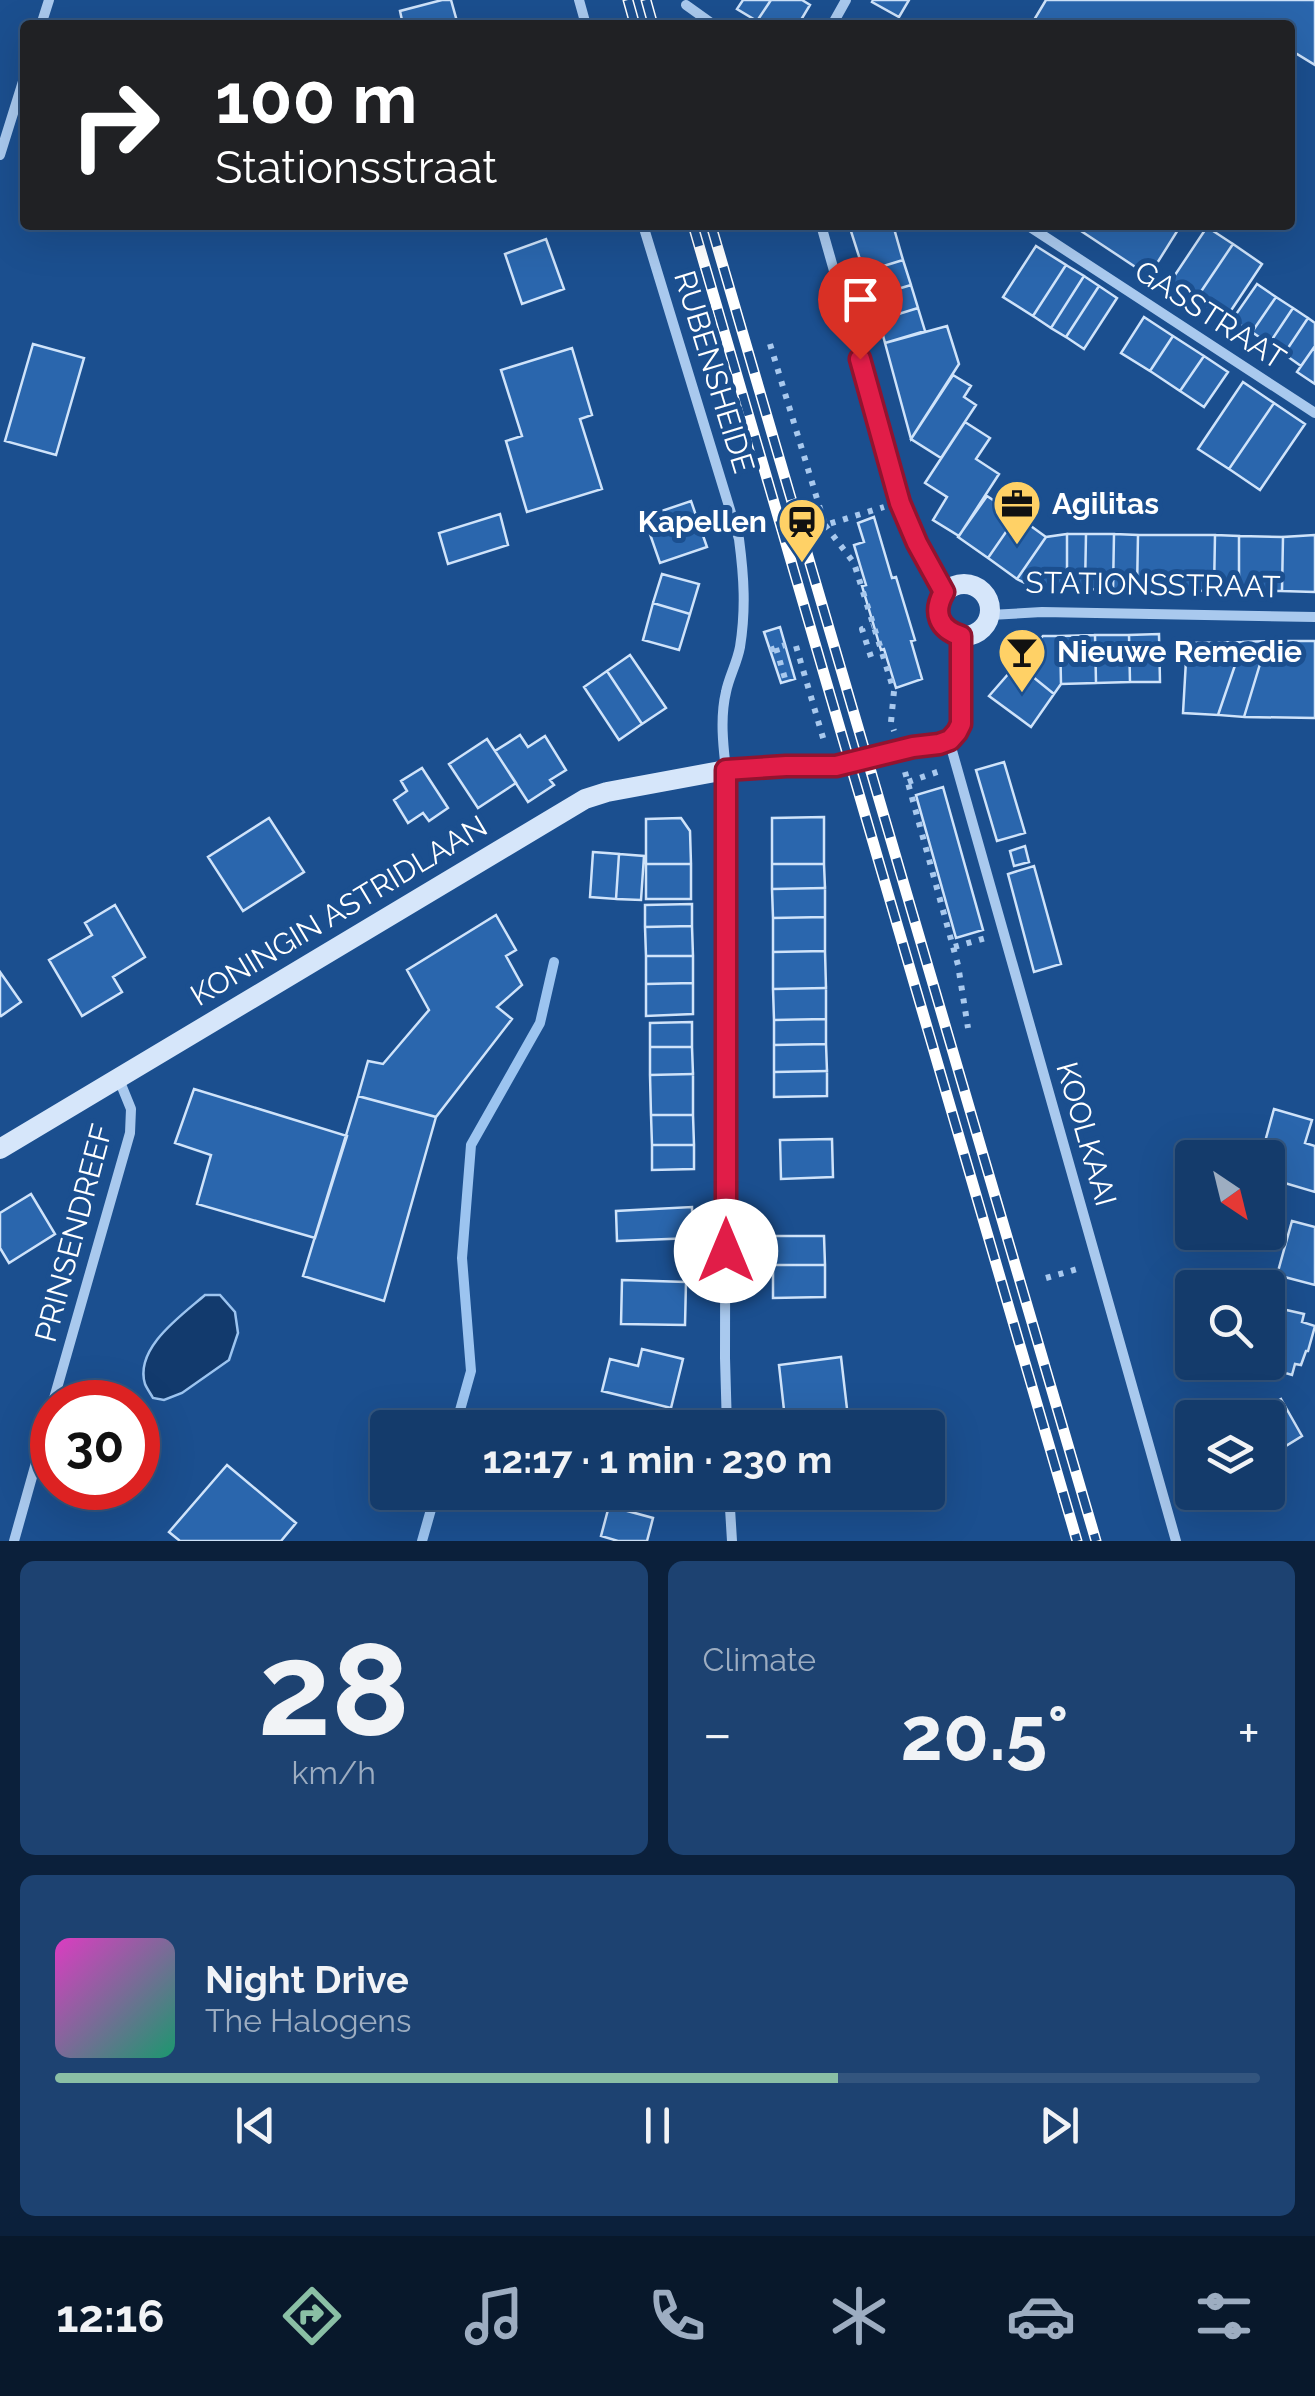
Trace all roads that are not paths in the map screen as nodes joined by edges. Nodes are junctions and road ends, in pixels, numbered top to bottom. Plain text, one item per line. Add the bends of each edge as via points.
1 (686, 5) dead end
2 (707, 20) edge
3 (20, 91) edge
4 (0, 155) edge
5 (645, 230) edge
6 (823, 230) edge
7 (1035, 230) edge
8 (1315, 413) edge
9 (944, 592) junction
10 (990, 615) junction
11 (1315, 616) edge
12 (961, 636) junction
13 (950, 740) junction
14 (726, 770) junction
15 (118, 1076) junction
16 (0, 1149) edge
17 (60, 1380) edge
18 (726, 1410) edge
19 (30, 1485) edge
20 (730, 1510) edge
21 (14, 1541) edge
22 (732, 1541) edge
23 (1176, 1541) edge

1 - 2 street
3 - 4 street
5 - 14 street, RUBENSHEIDE via 739,539 745,586 739,650 725,693
6 - 9 street via 900,503
7 - 8 street, GASSTRAAT
9 - 10 street, STATIONSSTRAAT via 953,585 976,586 990,603
9 - 12 street via 937,614
10 - 11 street, STATIONSSTRAAT
10 - 12 street, STATIONSSTRAAT via 974,635
12 - 13 street via 961,724
13 - 14 street via 824,767
13 - 23 street, KOOLKAAI
14 - 15 street, KONINGIN ASTRIDLAAN via 585,799
14 - 18 street, RUBENSHEIDE
15 - 16 street, KONINGIN ASTRIDLAAN
15 - 17 street, PRINSENDREEF via 130,1133
19 - 21 street, PRINSENDREEF
20 - 22 street

